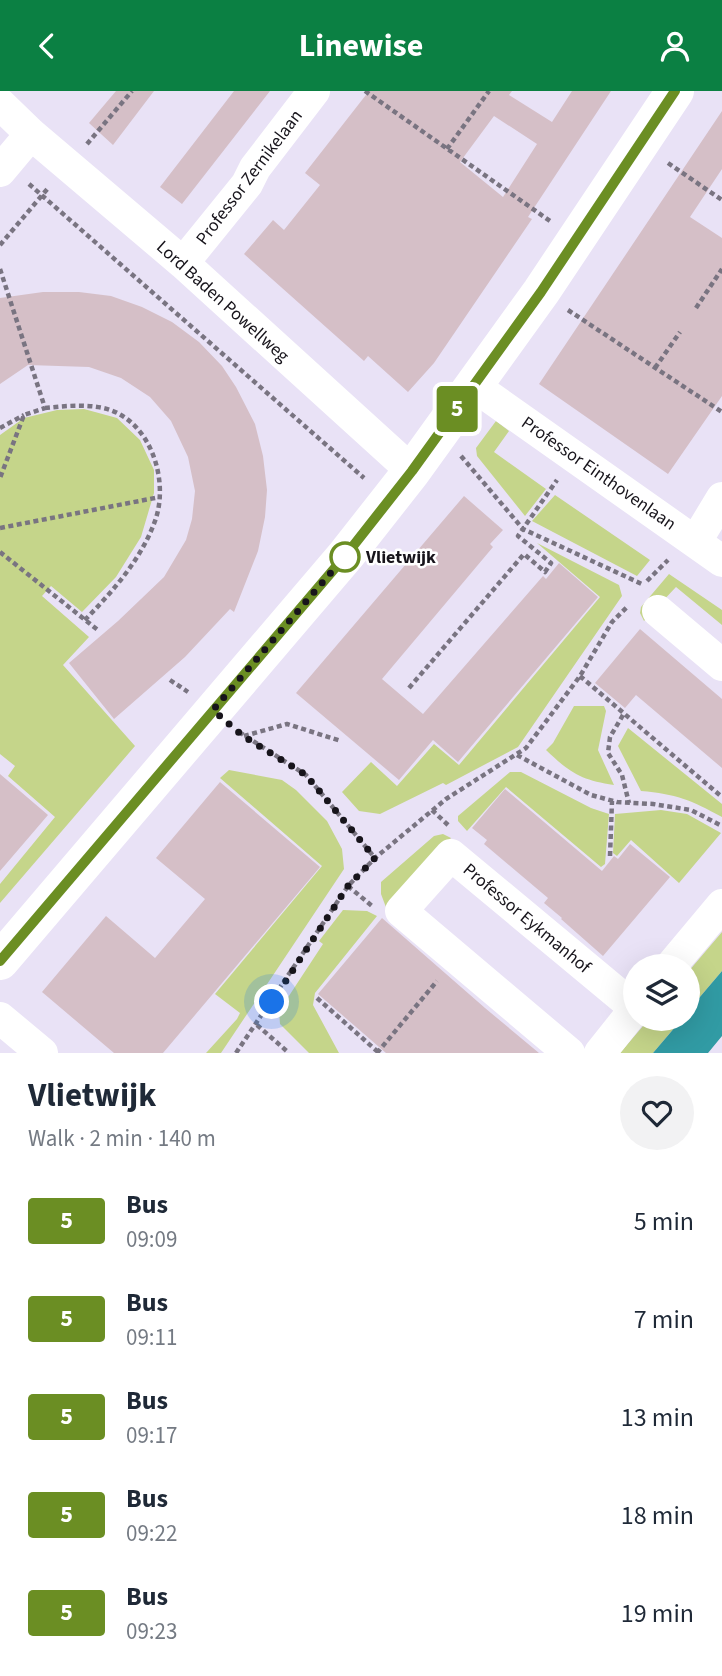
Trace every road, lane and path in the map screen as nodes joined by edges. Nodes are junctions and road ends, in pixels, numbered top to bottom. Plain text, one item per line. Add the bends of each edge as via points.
1 (132, 91) edge
2 (314, 91) edge
3 (365, 91) edge
4 (489, 91) edge
5 (675, 91) edge
6 (0, 104) edge
7 (31, 134) junction
8 (640, 143) junction
9 (447, 149) junction
10 (68, 166) junction
11 (3, 167) edge
12 (41, 197) junction
13 (722, 200) edge
14 (576, 239) junction
15 (0, 246) edge
16 (183, 263) junction
17 (0, 269) edge
18 (722, 269) edge
19 (541, 292) junction
20 (696, 307) dead end
21 (680, 332) dead end
22 (655, 368) junction
23 (474, 386) junction
24 (45, 408) junction
25 (722, 412) edge
26 (24, 415) junction
27 (0, 428) edge
28 (440, 432) junction
29 (574, 455) junction
30 (0, 478) edge
31 (400, 485) junction
32 (160, 498) junction
33 (722, 498) edge
34 (0, 528) edge
35 (523, 529) junction
36 (696, 541) junction
37 (0, 552) edge
38 (722, 561) edge
39 (642, 598) junction
40 (84, 621) junction
41 (99, 631) dead end
42 (722, 665) edge
43 (580, 676) junction
44 (409, 688) dead end
45 (213, 710) junction
46 (624, 715) junction
47 (243, 736) junction
48 (341, 741) dead end
49 (516, 754) junction
50 (722, 797) edge
51 (612, 801) junction
52 (629, 803) junction
53 (722, 826) edge
54 (610, 856) dead end
55 (375, 858) junction
56 (722, 905) edge
57 (681, 954) edge
58 (457, 958) junction
59 (0, 961) edge
60 (317, 998) dead end
61 (623, 999) edge
62 (0, 1018) edge
63 (623, 1024) edge
64 (257, 1025) junction
65 (42, 1053) edge
66 (236, 1053) edge
67 (289, 1053) edge
68 (378, 1053) edge
69 (569, 1053) edge
70 (600, 1053) edge

1 - 10 path
2 - 16 street, Professor Zernikelaan
3 - 9 path
4 - 9 path
5 - 8 street
6 - 7 street, Lord Baden Powellweg
7 - 10 street, Lord Baden Powellweg
7 - 11 street
8 - 13 path
8 - 14 street
9 - 14 path
10 - 12 path
10 - 16 street, Lord Baden Powellweg
11 - 12 path
12 - 15 path
12 - 31 path
14 - 19 street
16 - 31 street, Lord Baden Powellweg
17 - 24 path
18 - 20 path
19 - 22 path
19 - 23 street
21 - 22 path
22 - 25 path
23 - 28 street
23 - 29 street, Professor Einthovenlaan
24 - 26 path
24 - 32 path via 105,408 135,425 158,469
26 - 27 path
26 - 30 path
28 - 31 street
28 - 35 path
29 - 35 path
29 - 36 street, Professor Einthovenlaan
31 - 45 street
32 - 34 path
32 - 40 path via 155,521 122,580
33 - 36 street
35 - 39 path
35 - 44 path via 518,536 551,563 545,572 524,554
36 - 38 street, Professor Einthovenlaan
36 - 39 path via 679,544
37 - 40 path
39 - 42 street
39 - 43 path via 612,622
40 - 41 path
43 - 46 path
43 - 49 path via 526,748
45 - 47 path
45 - 59 street
46 - 50 path
46 - 52 path via 610,737 608,753 622,775
47 - 48 path via 287,724
47 - 55 path via 306,775
49 - 51 path via 591,795
49 - 55 path via 446,799
51 - 52 path
51 - 54 path
52 - 53 path via 691,810
55 - 64 path via 348,886
56 - 57 street
58 - 61 street, Professor Eykmanhof via 401,911 451,855
58 - 68 path
58 - 69 street, Professor Eykmanhof
60 - 68 path
62 - 65 street
63 - 70 street, Professor Eykmanhof
64 - 66 path
64 - 67 path

